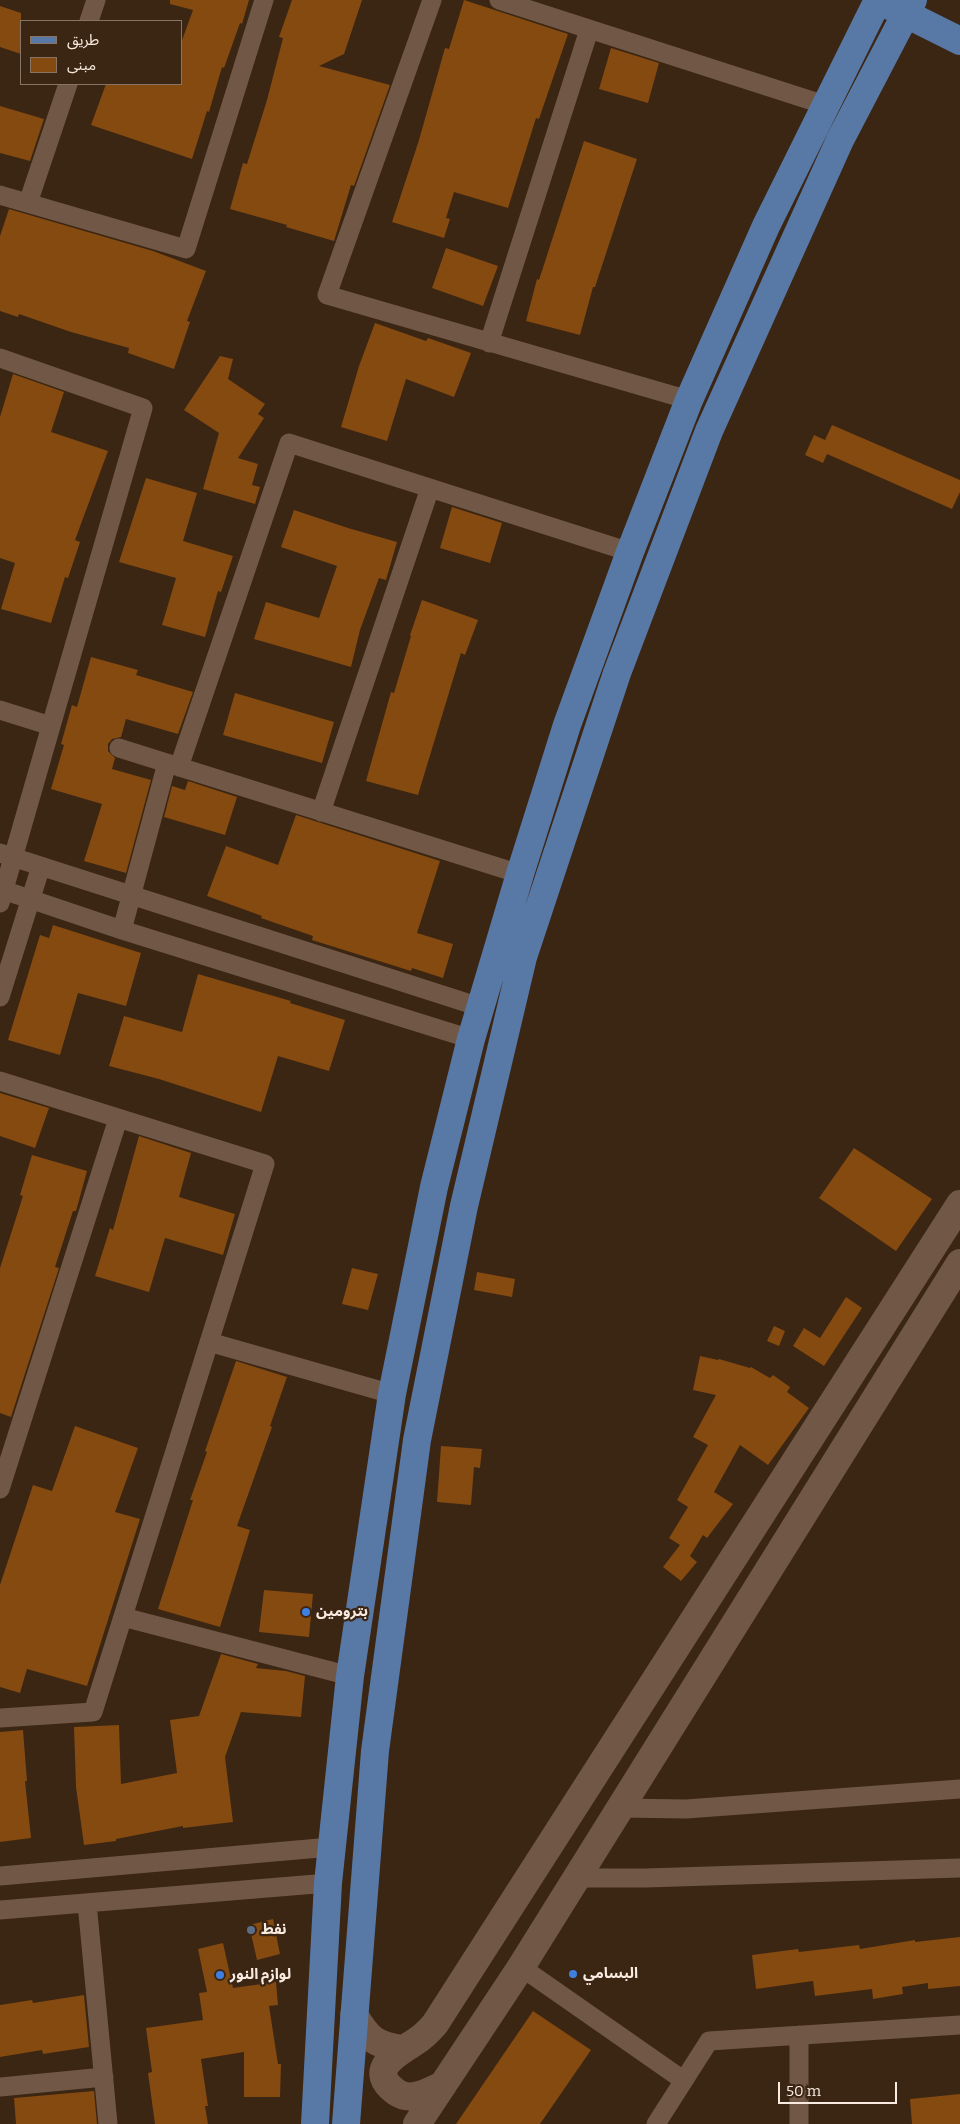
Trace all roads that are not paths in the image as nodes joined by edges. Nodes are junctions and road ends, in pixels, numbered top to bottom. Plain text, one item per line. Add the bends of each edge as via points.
1 (96, 0) edge
2 (264, 0) edge
3 (432, 0) edge
4 (499, 0) edge
5 (878, 0) edge
6 (909, 7) edge
7 (89, 20) edge
8 (589, 30) junction
9 (960, 41) edge
10 (68, 85) edge
11 (825, 105) junction
12 (0, 195) edge
13 (28, 203) junction
14 (489, 343) junction
15 (0, 358) edge
16 (690, 400) junction
17 (430, 488) junction
18 (630, 552) junction
19 (0, 710) edge
20 (51, 726) junction
21 (119, 748) dead end
22 (173, 765) junction
23 (322, 812) junction
24 (7, 856) edge
25 (41, 866) junction
26 (520, 874) junction
27 (1, 894) edge
28 (132, 895) junction
29 (31, 898) junction
30 (122, 930) junction
31 (0, 997) edge
32 (480, 1007) junction
33 (472, 1039) junction
34 (0, 1081) edge
35 (118, 1119) junction
36 (960, 1204) edge
37 (960, 1263) edge
38 (209, 1342) junction
39 (392, 1394) junction
40 (0, 1489) edge
41 (123, 1617) junction
42 (350, 1676) junction
43 (0, 1718) edge
44 (960, 1789) edge
45 (620, 1808) junction
46 (331, 1847) junction
47 (960, 1868) edge
48 (0, 1876) edge
49 (577, 1878) junction
50 (328, 1883) junction
51 (87, 1903) junction
52 (0, 1910) edge
53 (521, 1967) junction
54 (354, 2015) junction
55 (960, 2025) edge
56 (798, 2035) junction
57 (402, 2049) junction
58 (104, 2077) junction
59 (683, 2080) junction
60 (444, 2085) junction
61 (0, 2087) edge
62 (108, 2124) edge
63 (315, 2124) edge
64 (346, 2124) edge
65 (418, 2124) edge
66 (656, 2124) edge
67 (799, 2124) edge

1 - 7 street
2 - 13 street via 186,249
3 - 14 street via 327,295
4 - 8 street
5 - 6 main road
5 - 11 main road
6 - 9 main road
6 - 54 main road via 840,140 709,431 617,673 523,957 464,1206 417,1440 375,1750
8 - 11 street
8 - 14 street
10 - 13 street
11 - 16 main road via 766,226
12 - 13 street
14 - 16 street
15 - 20 street via 143,408
16 - 18 main road
17 - 18 street
17 - 22 street via 289,443
17 - 23 street
18 - 26 main road via 567,725
19 - 20 street
20 - 24 street
21 - 22 street
22 - 23 street
22 - 28 street
23 - 26 street
24 - 25 street
24 - 27 street
25 - 28 street
25 - 29 street
26 - 32 main road
27 - 29 street
28 - 30 street
28 - 32 street
29 - 30 street
29 - 31 street
30 - 33 street
32 - 33 main road
33 - 39 main road via 434,1187
34 - 35 street
35 - 38 street via 265,1164
35 - 40 street
36 - 57 main road via 435,2024 426,2034
37 - 45 main road
38 - 39 street
38 - 41 street
39 - 42 main road
41 - 42 street
41 - 43 street via 93,1712
42 - 46 main road
44 - 45 street via 686,1809
45 - 49 main road
46 - 48 street
46 - 50 main road
47 - 49 street
49 - 53 main road
50 - 51 street
50 - 63 main road
51 - 52 street
51 - 58 street
53 - 59 street
53 - 60 main road
54 - 57 main road via 371,2039 384,2046
54 - 64 main road
55 - 56 street
56 - 59 street via 708,2041
56 - 67 street
57 - 60 main road via 386,2062 384,2074 387,2083 398,2093 412,2097
58 - 61 street
58 - 62 street
59 - 66 street
60 - 65 main road

